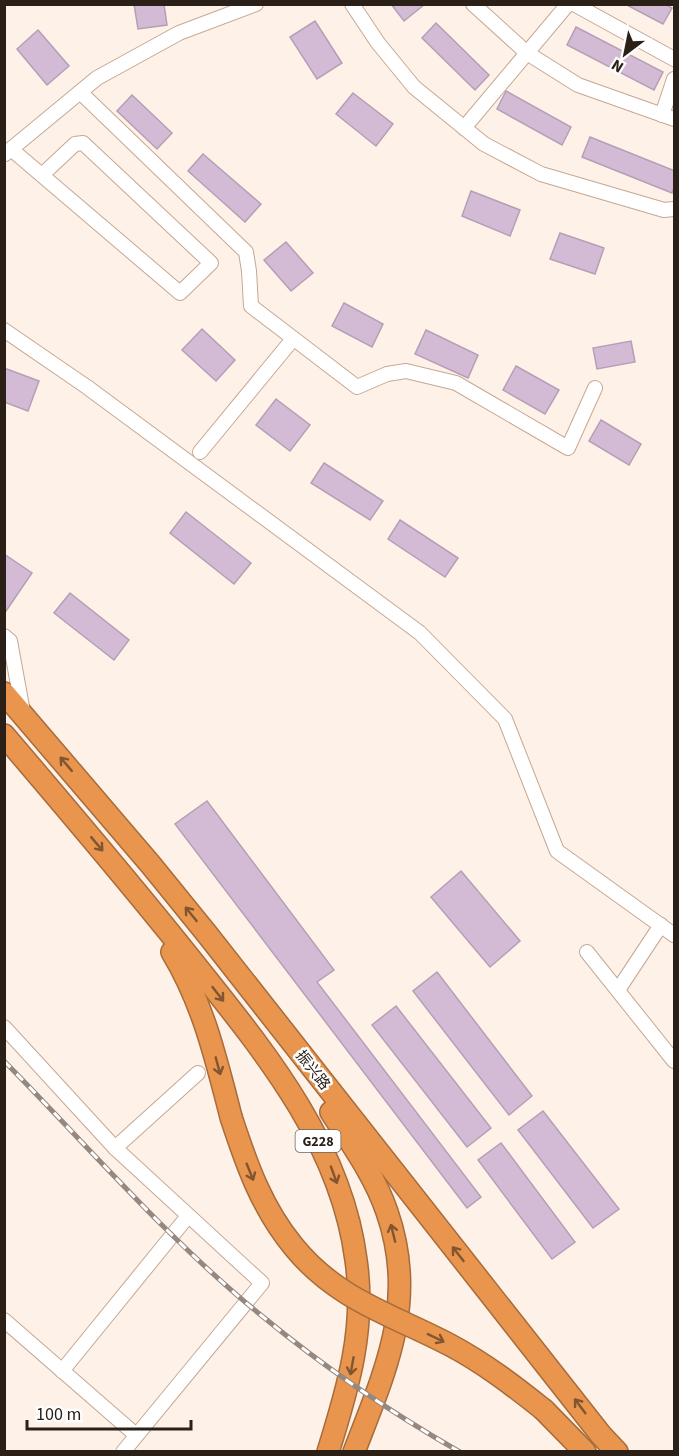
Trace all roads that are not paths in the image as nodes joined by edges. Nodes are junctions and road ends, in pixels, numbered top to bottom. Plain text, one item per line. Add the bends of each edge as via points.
1 (256, 4) edge
2 (352, 4) edge
3 (473, 4) edge
4 (568, 4) edge
5 (574, 4) edge
6 (527, 53) junction
7 (675, 59) edge
8 (675, 79) edge
9 (80, 92) junction
10 (668, 117) edge
11 (464, 128) junction
12 (8, 152) edge
13 (42, 175) junction
14 (675, 209) edge
15 (4, 330) edge
16 (293, 339) junction
17 (595, 388) dead end
18 (200, 452) dead end
19 (4, 636) edge
20 (4, 693) edge
21 (23, 714) junction
22 (4, 735) edge
23 (129, 882) junction
24 (661, 925) junction
25 (675, 935) edge
26 (587, 952) dead end
27 (618, 990) junction
28 (266, 1010) junction
29 (4, 1027) edge
30 (675, 1061) edge
31 (198, 1073) dead end
32 (115, 1148) junction
33 (188, 1216) junction
34 (4, 1320) edge
35 (62, 1371) junction
36 (136, 1435) junction
37 (123, 1452) edge
38 (328, 1452) edge
39 (354, 1452) edge
40 (585, 1452) edge
41 (617, 1452) edge

1 - 9 street via 179,33 97,78
2 - 11 street via 414,87
3 - 6 street
4 - 6 street
5 - 7 street
6 - 10 street via 578,85
6 - 11 street
8 - 10 street
9 - 12 street
9 - 16 street via 246,252 251,306
11 - 14 street via 484,144 541,174 664,210
12 - 13 street
13 - 13 street via 180,293 211,263 83,143 75,144
15 - 24 street via 420,633 505,719 557,851
16 - 17 street via 357,387 387,374 406,371 456,383 568,448
16 - 18 street
19 - 21 street via 10,641
20 - 21 highway, 振兴路 / G228
28 -> 21 highway, 振兴路 / G228
22 -> 23 highway, 振兴路 / G228
23 -> 38 highway, 振兴路 / G228 via 245,1028 296,1100 341,1196 357,1261 358,1327 346,1394
23 -> 40 highway, bridge via 198,1003 231,1117 256,1185 294,1248 351,1298 484,1365 544,1410
24 - 25 street
24 - 27 street
26 - 27 street
27 - 30 street
39 -> 28 highway via 395,1337 400,1303 395,1240 373,1179
41 -> 28 highway, 振兴路 / G228
29 - 32 street
31 - 32 street
32 - 33 street
33 - 35 street
33 - 36 street via 262,1284
34 - 35 street
35 - 36 street
36 - 37 street

